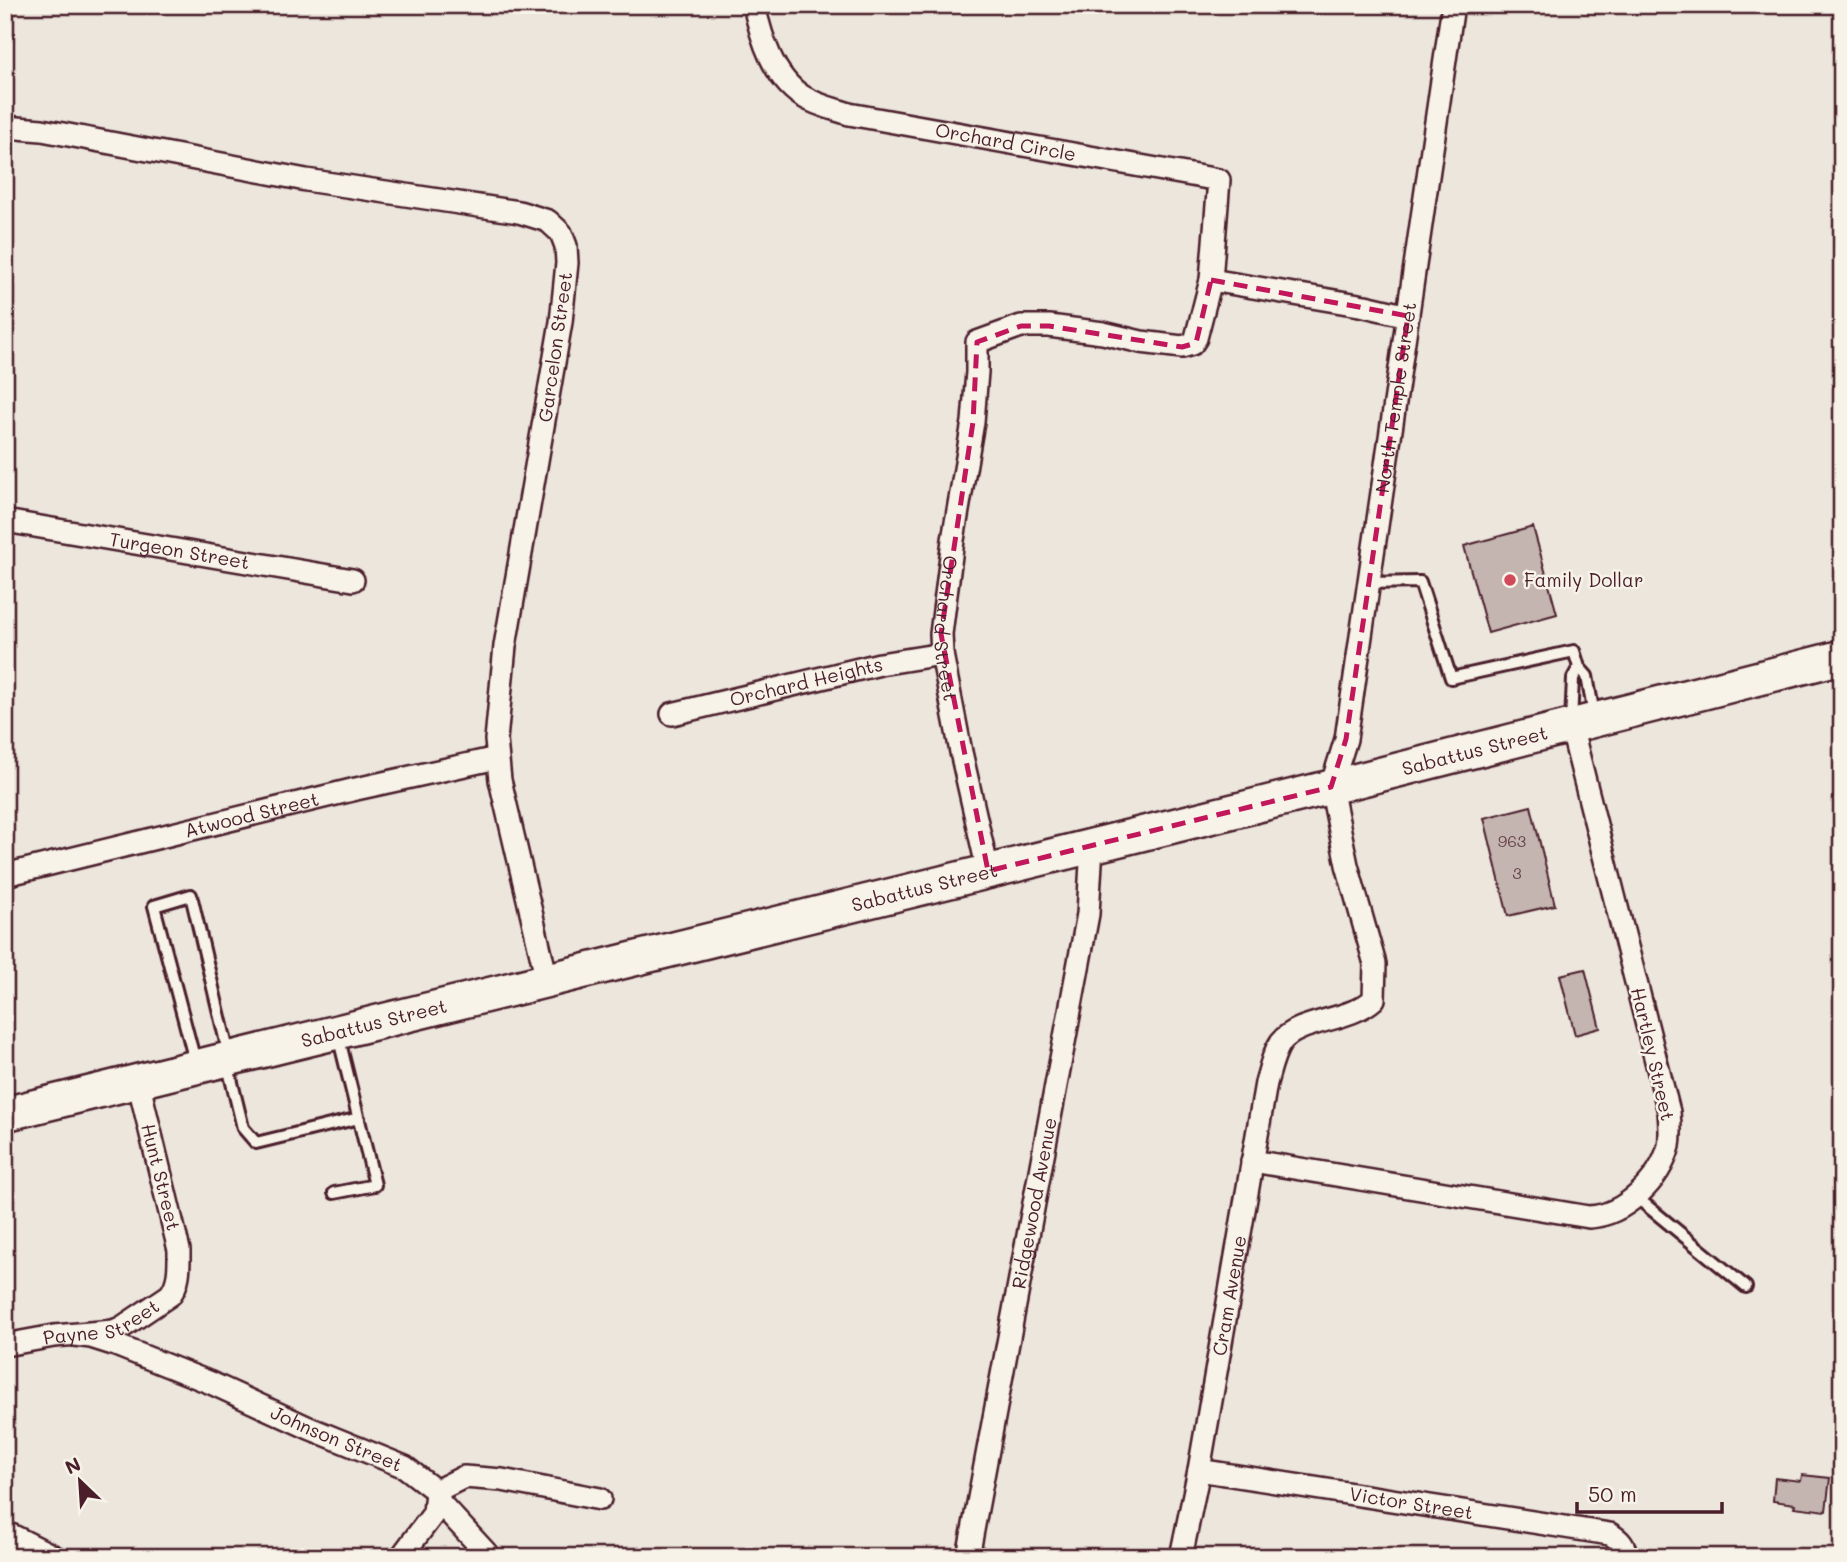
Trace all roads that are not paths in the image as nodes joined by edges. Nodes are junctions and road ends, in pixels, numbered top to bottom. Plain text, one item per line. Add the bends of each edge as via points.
1 (754, 5) edge
2 (1453, 5) edge
3 (5, 127) edge
4 (1211, 279) junction
5 (1408, 316) junction
6 (977, 341) joint
7 (5, 521) edge
8 (353, 580) dead end
9 (1368, 583) junction
10 (942, 654) junction
11 (1842, 657) edge
12 (1579, 667) junction
13 (672, 714) dead end
14 (1583, 723) junction
15 (497, 758) junction
16 (1331, 787) junction
17 (1092, 846) junction
18 (988, 871) junction
19 (5, 875) edge
20 (547, 980) junction
21 (337, 1032) junction
22 (217, 1061) junction
23 (138, 1081) junction
24 (5, 1114) edge
25 (359, 1118) junction
26 (1252, 1161) junction
27 (334, 1193) dead end
28 (1635, 1196) junction
29 (179, 1274) joint
30 (1746, 1287) dead end
31 (75, 1335) junction
32 (5, 1345) edge
33 (1199, 1470) junction
34 (436, 1491) junction
35 (600, 1499) dead end
36 (5, 1532) edge
37 (1623, 1549) edge
38 (55, 1557) edge
39 (401, 1557) edge
40 (490, 1557) edge
41 (968, 1557) edge
42 (1181, 1557) edge

1 - 4 street, Orchard Circle via 780,73 802,96 815,102 849,114 1219,180
2 - 5 street, North Temple Street
3 - 15 street, Garcelon Street via 519,212 548,221 561,233 567,263 561,323 505,646
4 - 5 street
4 - 6 street, Orchard Circle via 1196,338 1182,347 1049,326 1021,326
5 - 9 street, North Temple Street
6 - 10 street, Orchard Street via 973,422 953,540
7 - 8 street, Turgeon Street
9 - 12 lane via 1420,582 1451,678 1574,651
9 - 16 street, North Temple Street via 1346,739
10 - 13 street, Orchard Heights via 880,664
10 - 18 street, Orchard Street
11 - 14 main road, Sabattus Street
12 - 14 lane via 1573,678
12 - 14 lane via 1587,676
14 - 16 main road, Sabattus Street
14 - 28 street, Hartley Street via 1669,1112 1669,1146 1653,1178
15 - 19 street, Atwood Street
15 - 20 street, Garcelon Street
16 - 17 main road, Sabattus Street
16 - 26 street, Cram Avenue via 1374,964 1374,999 1365,1007 1284,1039 1266,1083
17 - 18 main road, Sabattus Street
17 - 41 street, Ridgewood Avenue via 1088,914
18 - 20 main road, Sabattus Street
20 - 21 main road, Sabattus Street
21 - 22 main road, Sabattus Street
21 - 25 lane
22 - 22 lane via 191,895 154,905
22 - 23 main road, Sabattus Street
22 - 25 lane via 243,1128 256,1143
23 - 24 main road, Sabattus Street
23 - 29 street, Hunt Street via 179,1250
25 - 27 lane via 375,1185
26 - 28 street, Hartley Street via 1590,1217
26 - 33 street, Cram Avenue
28 - 30 lane
29 - 31 street, Payne Street via 170,1295 121,1328
31 - 32 street, Payne Street
31 - 34 street, Johnson Street via 113,1343 211,1383 405,1467
33 - 37 street, Victor Street via 1610,1534
33 - 42 street, Cram Avenue
34 - 35 street via 464,1477
34 - 39 street via 434,1513
34 - 40 street, Johnson Street via 441,1504
36 - 38 street

